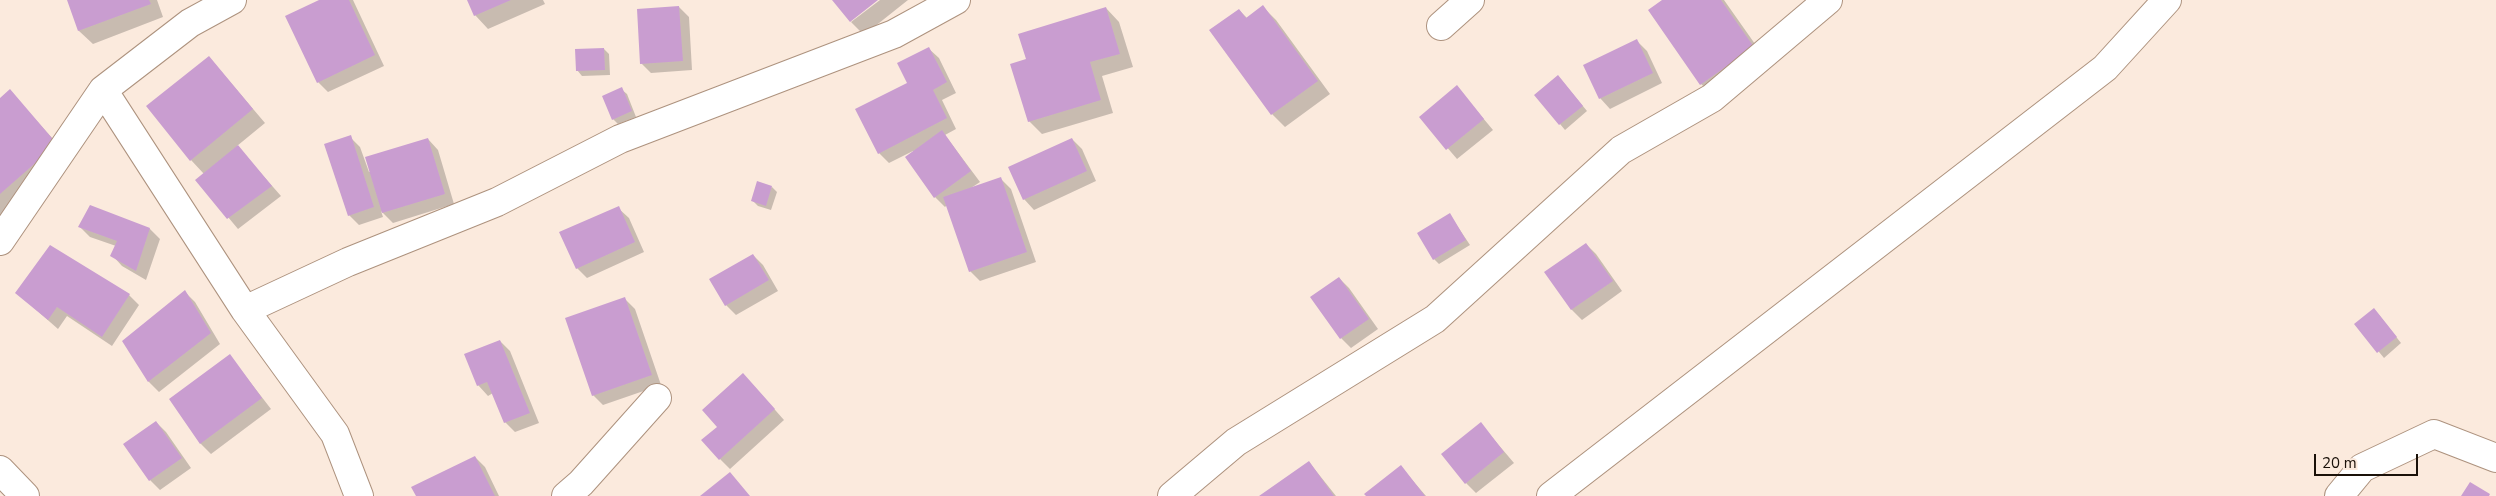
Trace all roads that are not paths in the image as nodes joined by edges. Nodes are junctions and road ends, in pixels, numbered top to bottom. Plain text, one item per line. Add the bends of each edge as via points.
1 (232, 0) edge
2 (956, 0) edge
3 (1470, 0) edge
4 (1828, 0) edge
5 (2167, 0) edge
6 (1441, 26) dead end
7 (103, 90) junction
8 (0, 241) edge
9 (244, 310) junction
10 (657, 398) dead end
11 (2496, 458) edge
12 (0, 470) edge
13 (25, 496) edge
14 (359, 496) edge
15 (566, 496) edge
16 (1172, 496) edge
17 (1551, 496) edge
18 (2339, 496) edge

1 - 7 street via 190,23
2 - 9 street via 894,34 620,139 497,202 348,262
3 - 6 street
4 - 16 street via 1712,98 1621,150 1435,319 1236,442
5 - 17 street via 2105,68
7 - 8 street
7 - 9 street
9 - 14 street via 336,434
10 - 15 street
11 - 18 street via 2434,434 2362,468
12 - 13 street

